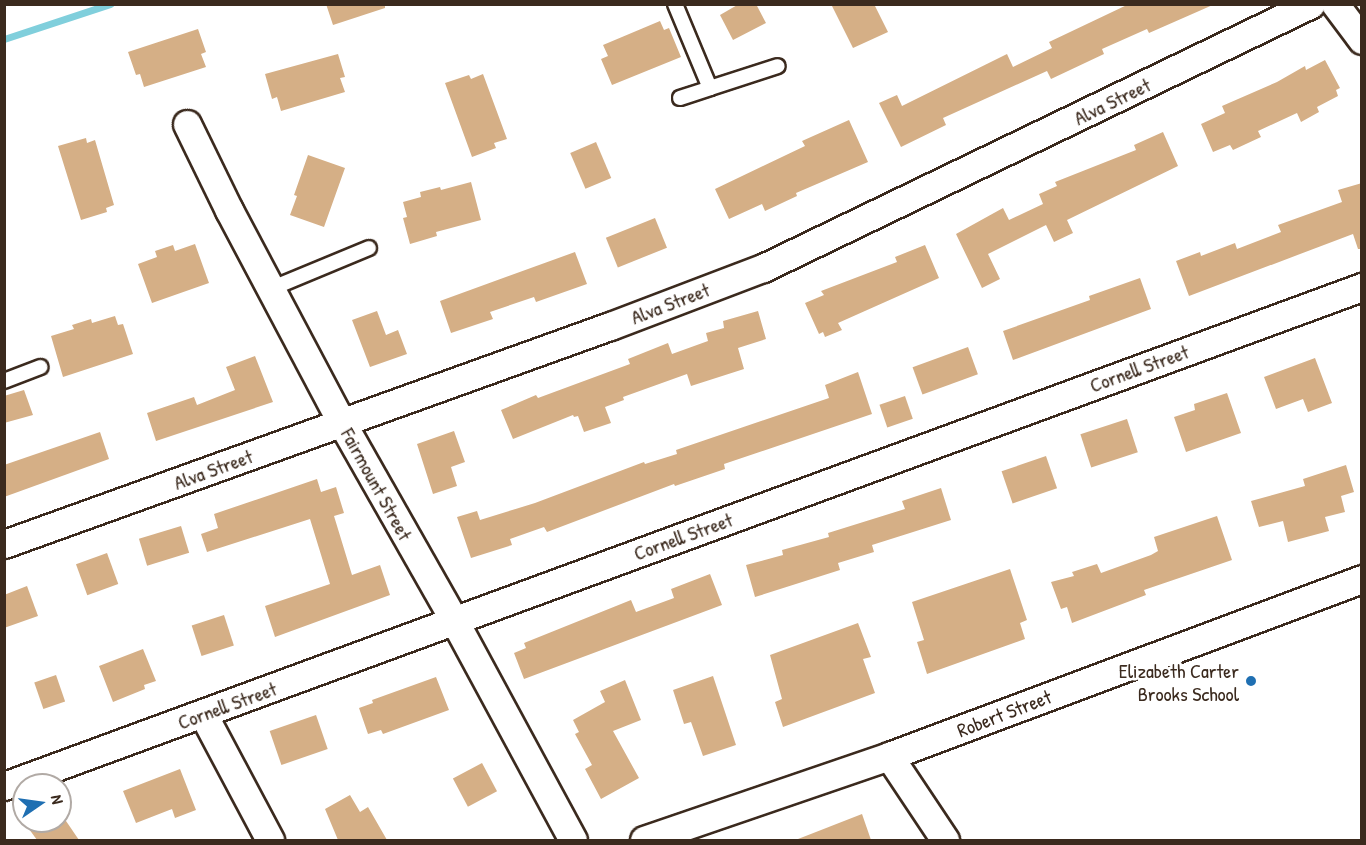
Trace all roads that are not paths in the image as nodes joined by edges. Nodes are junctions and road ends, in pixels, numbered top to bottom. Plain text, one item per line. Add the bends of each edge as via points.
1 (675, 4) edge
2 (1311, 4) edge
3 (1335, 4) edge
4 (1362, 40) edge
5 (778, 66) dead end
6 (710, 88) junction
7 (680, 98) dead end
8 (187, 124) dead end
9 (369, 248) dead end
10 (1362, 286) edge
11 (270, 289) junction
12 (40, 367) dead end
13 (4, 381) edge
14 (342, 423) junction
15 (4, 544) edge
16 (1362, 579) edge
17 (454, 620) junction
18 (203, 714) junction
19 (888, 756) junction
20 (4, 786) edge
21 (270, 840) edge
22 (573, 840) edge
23 (644, 840) edge
24 (945, 840) edge

1 - 6 lane
2 - 14 street, Alva Street via 763,268
3 - 4 street
5 - 6 lane
6 - 7 lane
8 - 11 street, Fairmount Street
9 - 11 lane
10 - 17 street, Cornell Street
11 - 14 street, Fairmount Street
12 - 13 lane
14 - 15 street, Alva Street
14 - 17 street, Fairmount Street
16 - 19 street, Robert Street
17 - 18 street, Cornell Street
17 - 22 street, Fairmount Street
18 - 20 street, Cornell Street
18 - 21 street
19 - 23 street, Robert Street
19 - 24 street

